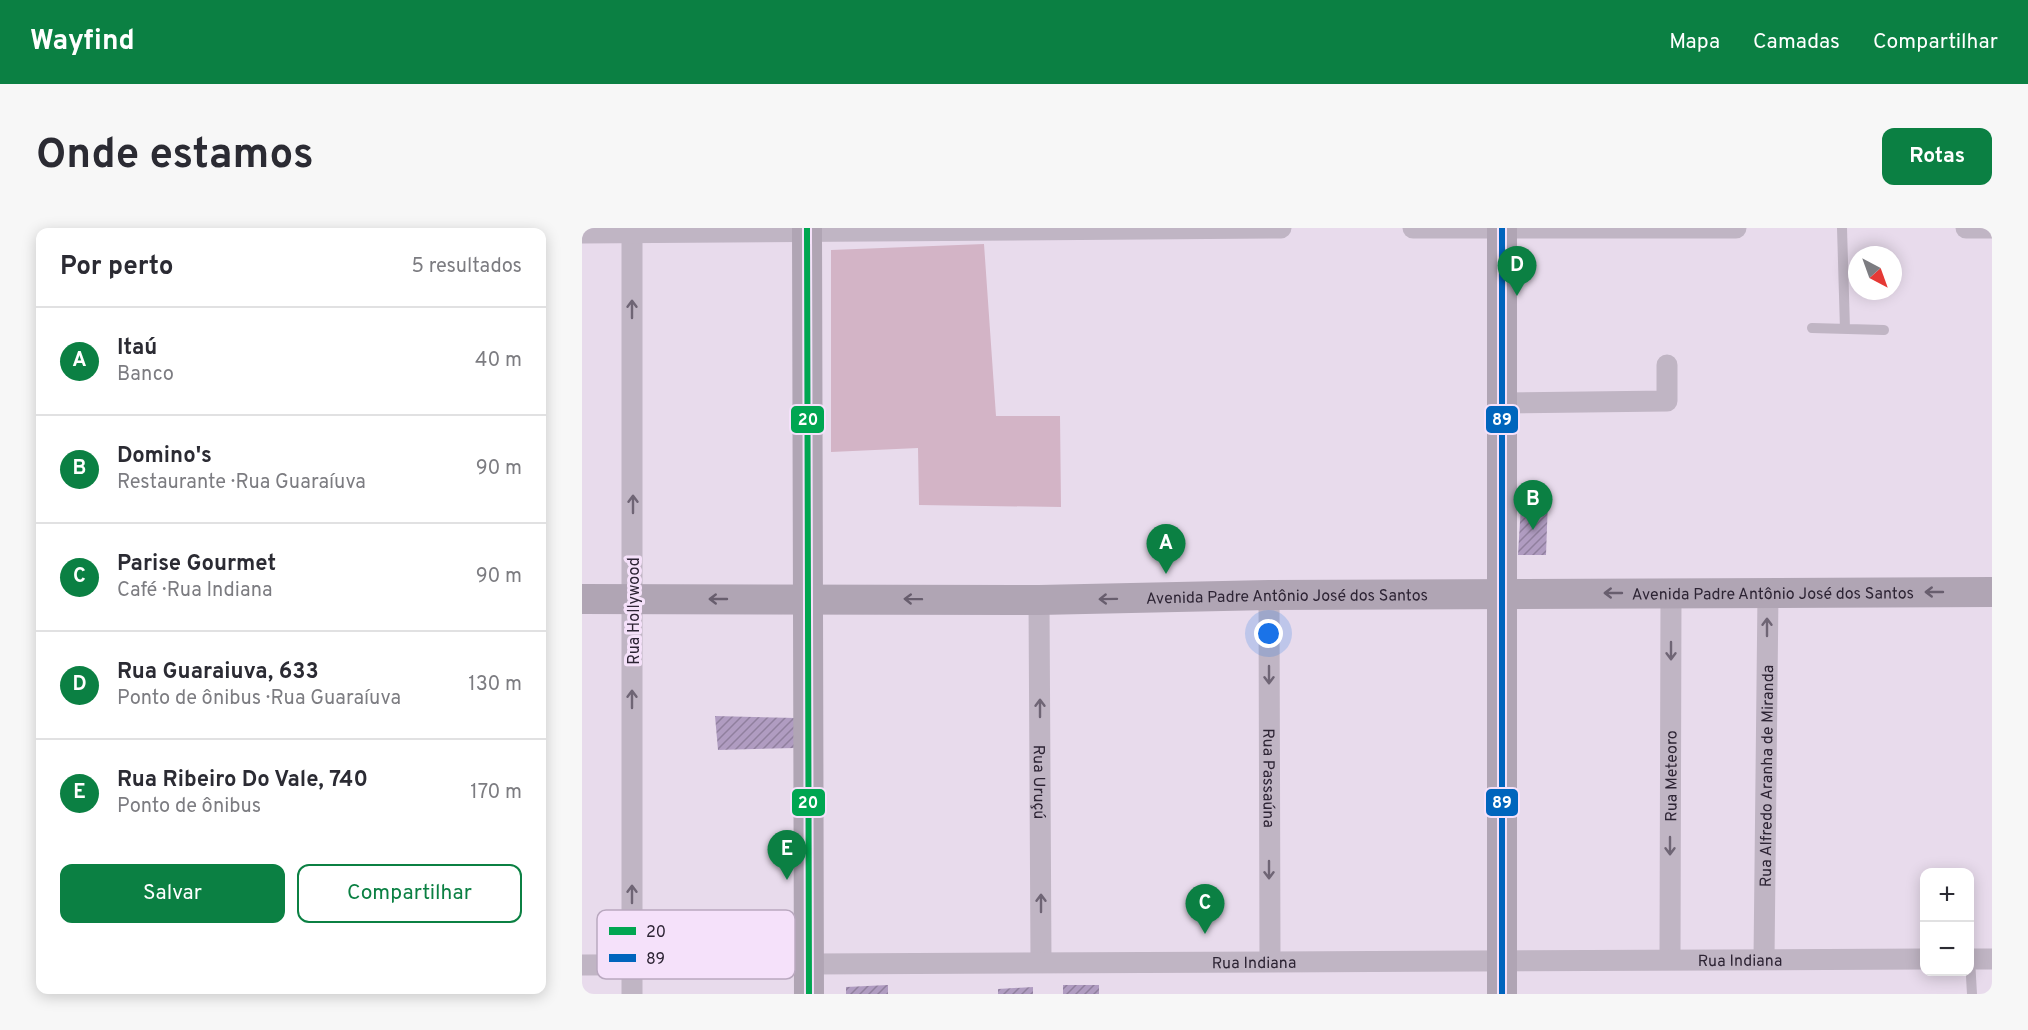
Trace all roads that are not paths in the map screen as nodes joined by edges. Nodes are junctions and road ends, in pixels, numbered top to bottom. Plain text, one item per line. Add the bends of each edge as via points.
1 (1281, 228) edge
2 (1413, 228) edge
3 (1502, 228) edge
4 (1737, 228) edge
5 (1842, 228) edge
6 (1966, 228) edge
7 (1992, 228) edge
8 (983, 229) edge
9 (1155, 229) edge
10 (632, 230) edge
11 (807, 231) edge
12 (582, 233) edge
13 (1812, 328) dead end
14 (1845, 329) junction
15 (1884, 330) dead end
16 (1667, 365) dead end
17 (1502, 403) junction
18 (1992, 592) edge
19 (1671, 593) junction
20 (1768, 593) junction
21 (1503, 594) junction
22 (1269, 595) junction
23 (582, 599) edge
24 (632, 599) junction
25 (808, 599) junction
26 (1039, 600) junction
27 (632, 910) edge
28 (1670, 959) junction
29 (1764, 959) junction
30 (1920, 959) edge
31 (1974, 959) edge
32 (1992, 959) edge
33 (1270, 960) junction
34 (1502, 960) junction
35 (1041, 961) junction
36 (795, 963) edge
37 (809, 963) junction
38 (1971, 976) edge
39 (809, 994) edge
40 (1502, 994) edge
41 (1972, 994) edge

1 - 9 street
2 - 3 street
3 - 4 street
3 - 17 street
5 - 14 lane
6 - 7 street
8 - 9 street
8 - 11 street
10 - 11 street
10 - 12 street
24 -> 10 street, Rua Hollywood
11 - 25 street
13 - 14 lane
14 - 15 lane
16 - 17 street via 1667,401
17 - 21 street
18 -> 20 street, Avenida Padre Antônio José dos Santos
19 - 20 street, Avenida Padre Antônio José dos Santos
19 -> 21 street, Avenida Padre Antônio José dos Santos
19 -> 28 street, Rua Meteoro
29 -> 20 street, Rua Alfredo Aranha de Miranda
21 - 22 street, Avenida Padre Antônio José dos Santos
21 - 34 street
22 -> 26 street, Avenida Padre Antônio José dos Santos
22 -> 33 street, Rua Passaúna
23 - 24 street, Avenida Padre Antônio José dos Santos
25 -> 24 street, Avenida Padre Antônio José dos Santos
27 -> 24 street, Rua Hollywood
26 -> 25 street, Avenida Padre Antônio José dos Santos
25 - 37 street
35 -> 26 street, Rua Uruçú
28 - 29 street, Rua Indiana
28 - 34 street, Rua Indiana
29 - 30 street, Rua Indiana
31 - 32 street
33 - 34 street, Rua Indiana
33 - 35 street, Rua Indiana
34 - 40 street
35 - 37 street, Rua Indiana
36 - 37 street, Rua Indiana
37 - 39 street
38 - 41 lane

